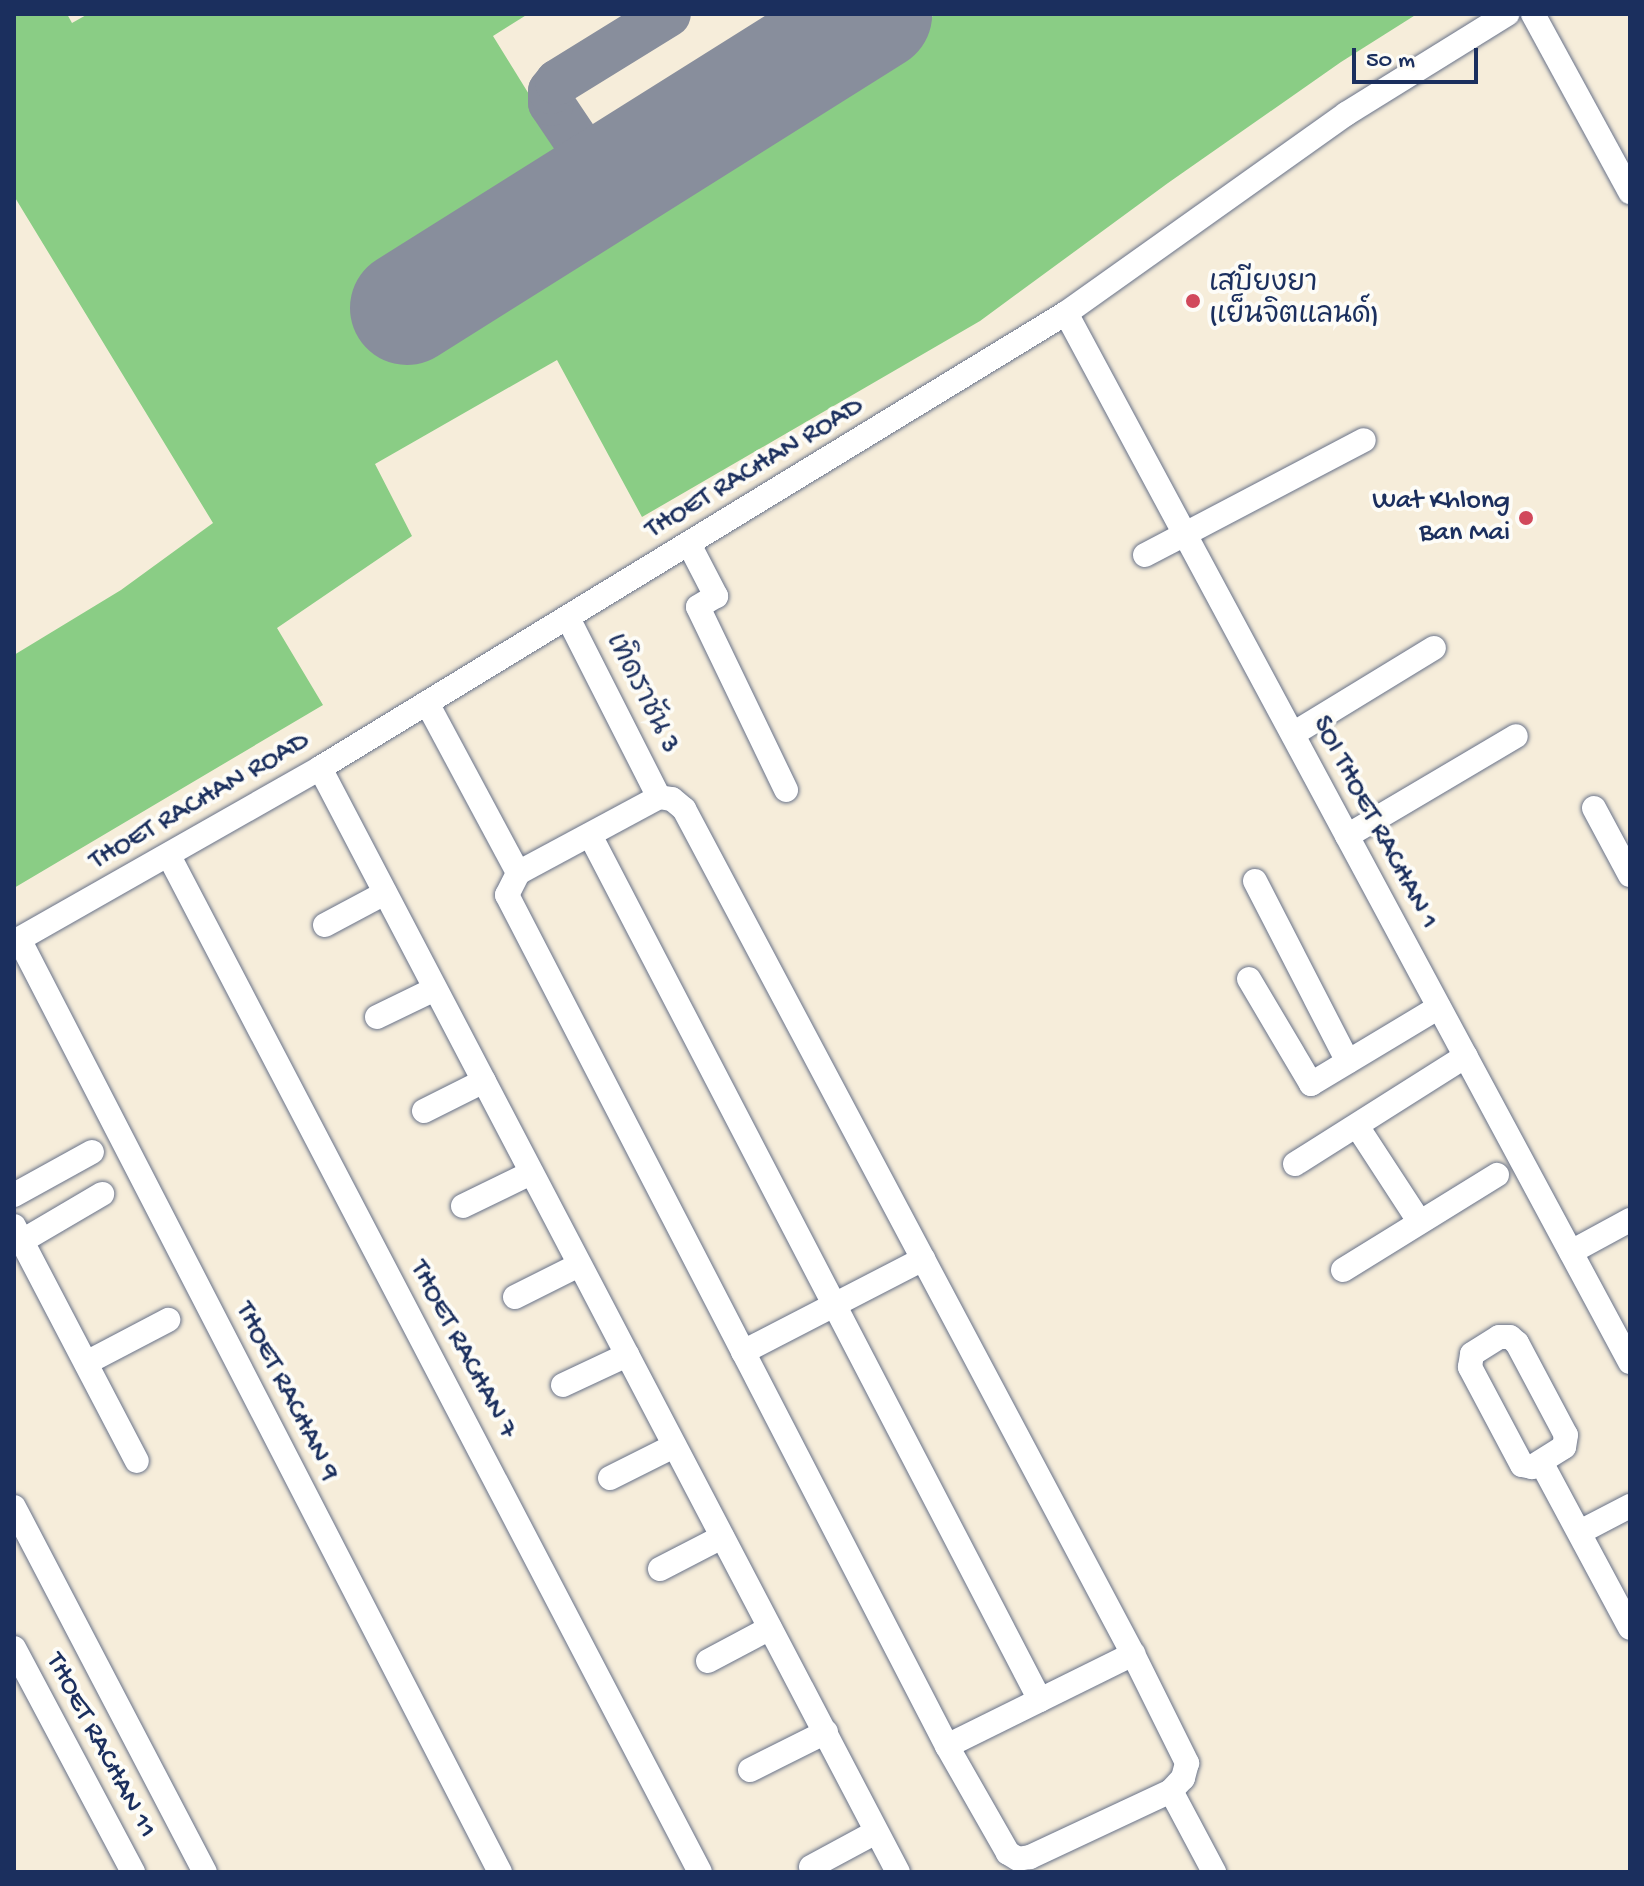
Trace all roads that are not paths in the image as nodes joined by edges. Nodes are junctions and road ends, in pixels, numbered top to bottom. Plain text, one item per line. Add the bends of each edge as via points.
1 (1507, 14) edge
2 (1533, 14) edge
3 (1630, 192) edge
4 (1066, 313) junction
5 (1364, 440) dead end
6 (1185, 535) junction
7 (689, 544) junction
8 (1145, 555) dead end
9 (568, 618) junction
10 (1434, 648) dead end
11 (427, 703) junction
12 (1293, 734) junction
13 (1516, 736) dead end
14 (320, 768) junction
15 (786, 790) dead end
16 (659, 797) junction
17 (1594, 808) dead end
18 (590, 835) junction
19 (1347, 836) junction
20 (169, 856) junction
21 (518, 873) junction
22 (1630, 875) edge
23 (1255, 881) dead end
24 (385, 893) junction
25 (325, 925) dead end
26 (16, 941) edge
27 (1249, 979) dead end
28 (435, 989) junction
29 (1439, 1007) junction
30 (377, 1017) dead end
31 (1466, 1056) junction
32 (1348, 1062) junction
33 (484, 1081) junction
34 (424, 1111) dead end
35 (1357, 1126) junction
36 (92, 1152) dead end
37 (1295, 1164) dead end
38 (531, 1173) junction
39 (1497, 1175) dead end
40 (102, 1194) dead end
41 (14, 1195) edge
42 (463, 1206) dead end
43 (1630, 1220) edge
44 (1419, 1221) junction
45 (18, 1233) edge
46 (1571, 1252) junction
47 (923, 1259) junction
48 (579, 1265) junction
49 (1343, 1270) dead end
50 (515, 1297) dead end
51 (834, 1305) junction
52 (168, 1320) dead end
53 (1624, 1336) edge
54 (743, 1352) junction
55 (627, 1355) junction
56 (1630, 1362) edge
57 (86, 1363) junction
58 (563, 1385) dead end
59 (674, 1446) junction
60 (137, 1461) dead end
61 (1541, 1462) junction
62 (610, 1478) dead end
63 (1630, 1506) edge
64 (14, 1507) edge
65 (1630, 1525) edge
66 (722, 1537) junction
67 (1584, 1539) junction
68 (660, 1569) dead end
69 (770, 1628) junction
70 (1630, 1628) edge
71 (14, 1648) edge
72 (1133, 1654) junction
73 (708, 1661) dead end
74 (1040, 1700) junction
75 (826, 1732) junction
76 (947, 1746) junction
77 (750, 1770) dead end
78 (1171, 1791) junction
79 (876, 1832) junction
80 (1034, 1864) edge
81 (811, 1867) dead end
82 (133, 1872) edge
83 (205, 1872) edge
84 (500, 1872) edge
85 (700, 1872) edge
86 (898, 1872) edge
87 (1214, 1872) edge

1 - 4 street, THOET RACHAN ROAD via 1346,114
2 - 3 street
4 - 6 street, SOI THOET RACHAN 1
4 - 7 street, THOET RACHAN ROAD
5 - 6 street
6 - 8 street
6 - 12 street, SOI THOET RACHAN 1
7 - 9 street, THOET RACHAN ROAD
7 - 15 street via 716,596 698,607
9 - 11 street, THOET RACHAN ROAD
9 - 16 street, เทิดราชัน 3
10 - 12 street
11 - 14 street, THOET RACHAN ROAD
11 - 21 street
12 - 19 street, SOI THOET RACHAN 1
13 - 19 street
14 - 20 street, THOET RACHAN ROAD
14 - 24 street
16 - 18 street
16 - 47 street via 684,809
17 - 22 street
18 - 21 street
18 - 51 street
19 - 29 street, SOI THOET RACHAN 1
20 - 26 street, THOET RACHAN ROAD
20 - 85 street, THOET RACHAN 7
21 - 54 street via 507,895
23 - 32 street
24 - 25 street
24 - 28 street
26 - 84 street, THOET RACHAN 9
27 - 32 street via 1311,1084
28 - 30 street
28 - 33 street
29 - 31 street, SOI THOET RACHAN 1
29 - 32 street
31 - 35 street
31 - 46 street, SOI THOET RACHAN 1
33 - 34 street
33 - 38 street
35 - 37 street
35 - 44 street
36 - 41 street
38 - 42 street
38 - 48 street
39 - 44 street
40 - 45 street
43 - 46 street
44 - 49 street
45 - 57 street
46 - 53 street, SOI THOET RACHAN 1
47 - 51 street
47 - 72 street
48 - 50 street
48 - 55 street
51 - 54 street
51 - 74 street
52 - 57 street
53 - 56 street, SOI THOET RACHAN 1
54 - 76 street
55 - 58 street
55 - 59 street
57 - 60 street
59 - 62 street
59 - 66 street
61 - 61 street via 1522,1465 1470,1367 1472,1354 1499,1337 1517,1343 1566,1435 1564,1447
61 - 67 street
63 - 67 street
64 - 83 street
65 - 67 street
66 - 68 street
66 - 69 street
67 - 70 street
69 - 73 street
69 - 75 street
71 - 82 street, THOET RACHAN 11
72 - 74 street
72 - 78 street via 1187,1763
74 - 76 street
75 - 77 street
75 - 79 street
76 - 80 street via 1008,1853
78 - 80 street
78 - 87 street
79 - 81 street
79 - 86 street

